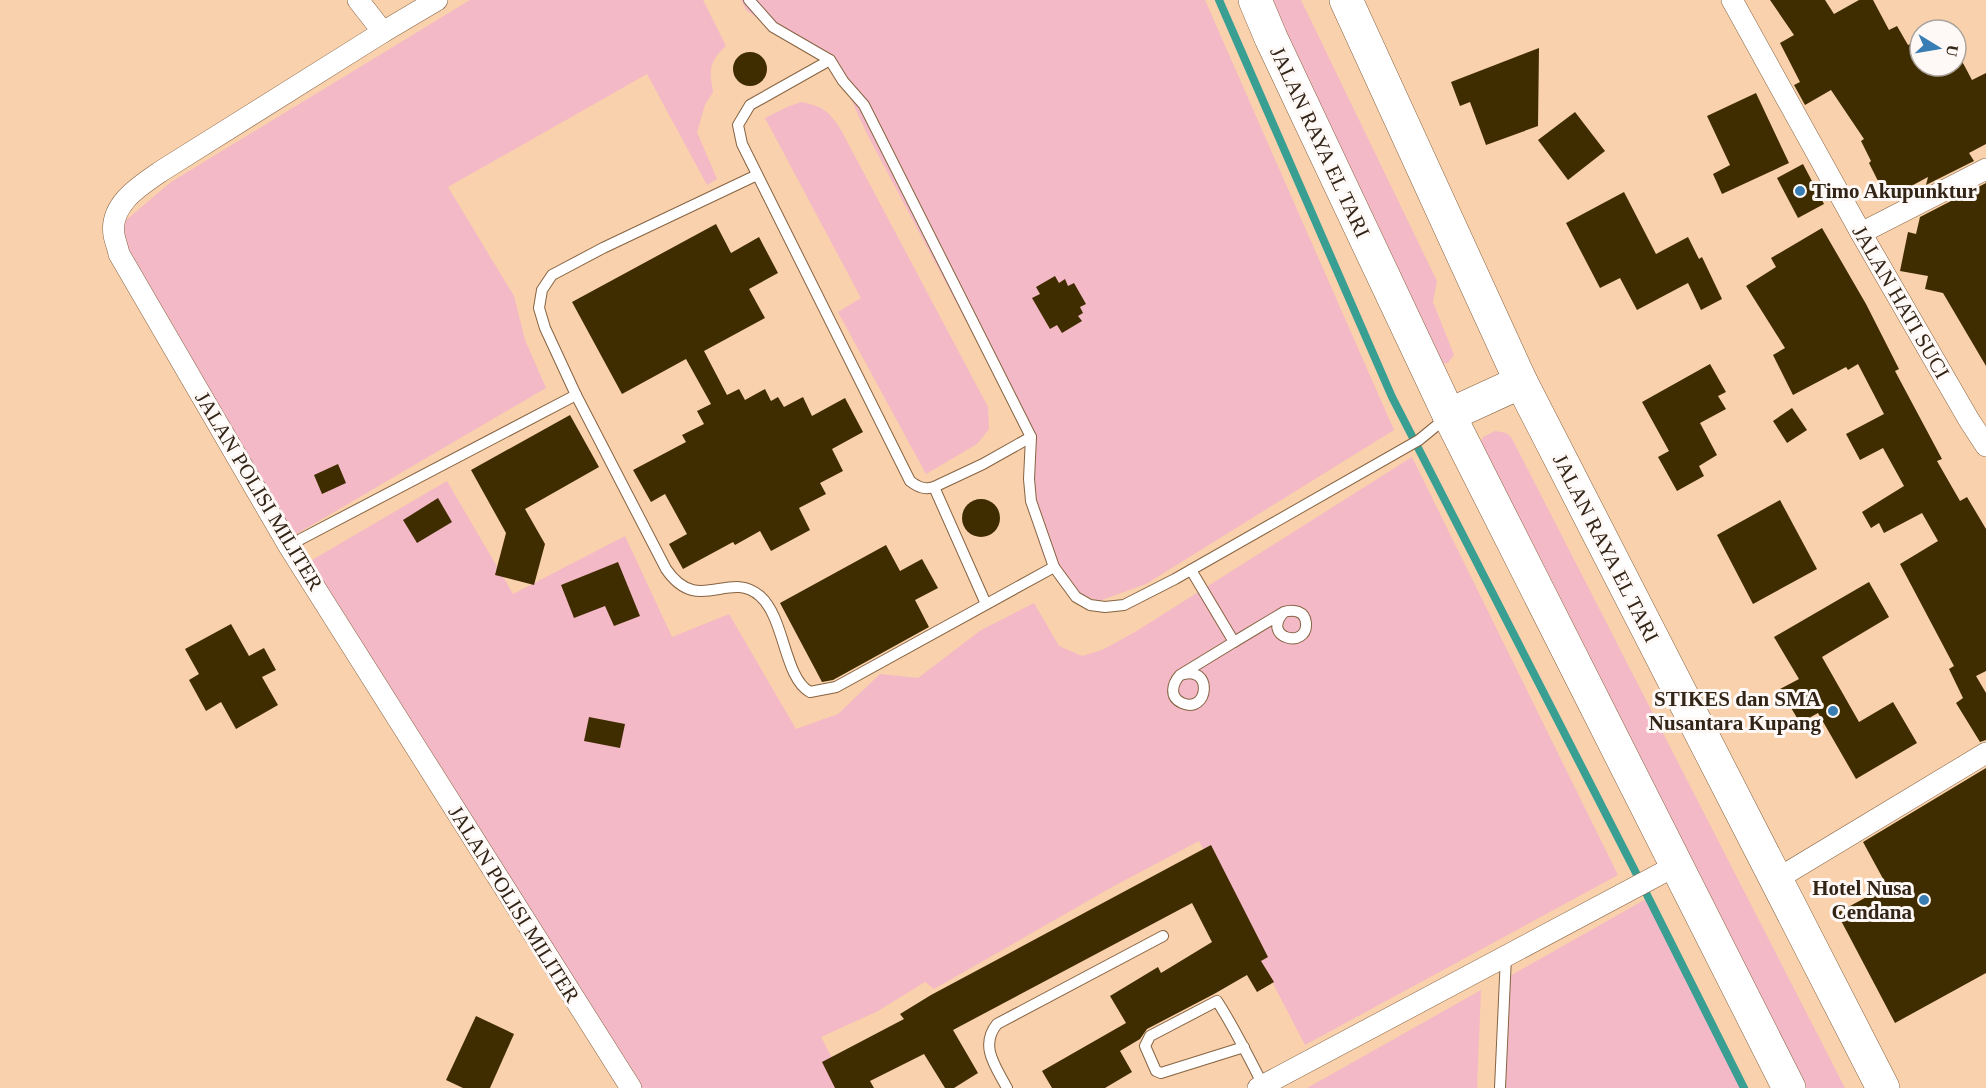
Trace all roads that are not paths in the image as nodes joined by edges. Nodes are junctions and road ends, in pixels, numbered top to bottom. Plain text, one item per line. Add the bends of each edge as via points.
1 (358, 0) edge
2 (437, 0) edge
3 (749, 0) edge
4 (1255, 0) edge
5 (1346, 0) edge
6 (1732, 0) edge
7 (382, 32) junction
8 (830, 60) junction
9 (1986, 169) edge
10 (757, 175) junction
11 (1861, 233) junction
12 (1521, 382) junction
13 (576, 395) junction
14 (1977, 414) edge
15 (1449, 415) junction
16 (1031, 437) junction
17 (1986, 446) edge
18 (934, 487) junction
19 (290, 548) junction
20 (1054, 567) junction
21 (1191, 570) junction
22 (986, 604) junction
23 (1284, 612) dead end
24 (1234, 642) junction
25 (1180, 675) dead end
26 (1986, 753) edge
27 (1667, 870) junction
28 (1777, 879) junction
29 (1163, 936) dead end
30 (1506, 956) junction
31 (1244, 1047) junction
32 (1261, 1087) edge
33 (631, 1088) edge
34 (1007, 1088) edge
35 (1500, 1088) edge
36 (1789, 1088) edge
37 (1883, 1088) edge

1 - 7 street
2 - 7 street, JALAN POLISI MILITER
3 - 8 lane via 773,27
4 - 15 main road, JALAN RAYA EL TARI
5 - 12 main road, JALAN RAYA EL TARI
6 - 11 street, JALAN HATI SUCI
7 - 19 street, JALAN POLISI MILITER via 163,170 131,193 117,216 114,233 119,254
8 - 10 lane via 750,105 742,116 738,125 742,144
8 - 16 lane via 864,105
9 - 11 street
10 - 13 lane via 552,276 542,290 539,308
10 - 18 lane via 910,481 917,487
11 - 14 street, JALAN HATI SUCI
12 - 15 main road
12 - 28 main road, JALAN RAYA EL TARI
13 - 19 lane
13 - 22 lane via 674,581 690,591 730,587 760,596 773,612 799,683 810,692 836,687
14 - 17 street, JALAN HATI SUCI
15 - 21 lane via 1419,440
15 - 27 main road, JALAN RAYA EL TARI
16 - 18 lane
16 - 20 lane via 1031,501
18 - 22 lane
19 - 33 street, JALAN POLISI MILITER
20 - 21 lane via 1076,597 1105,607 1124,606
20 - 22 lane
21 - 24 lane
23 - 24 lane
24 - 25 lane
26 - 28 street
27 - 30 street
27 - 36 main road, JALAN RAYA EL TARI
28 - 37 main road, JALAN RAYA EL TARI
29 - 34 lane via 997,1024 988,1038 989,1055
30 - 32 street
30 - 35 lane
31 - 31 lane via 1161,1073 1156,1071 1144,1046 1150,1036 1217,1001
31 - 32 lane

